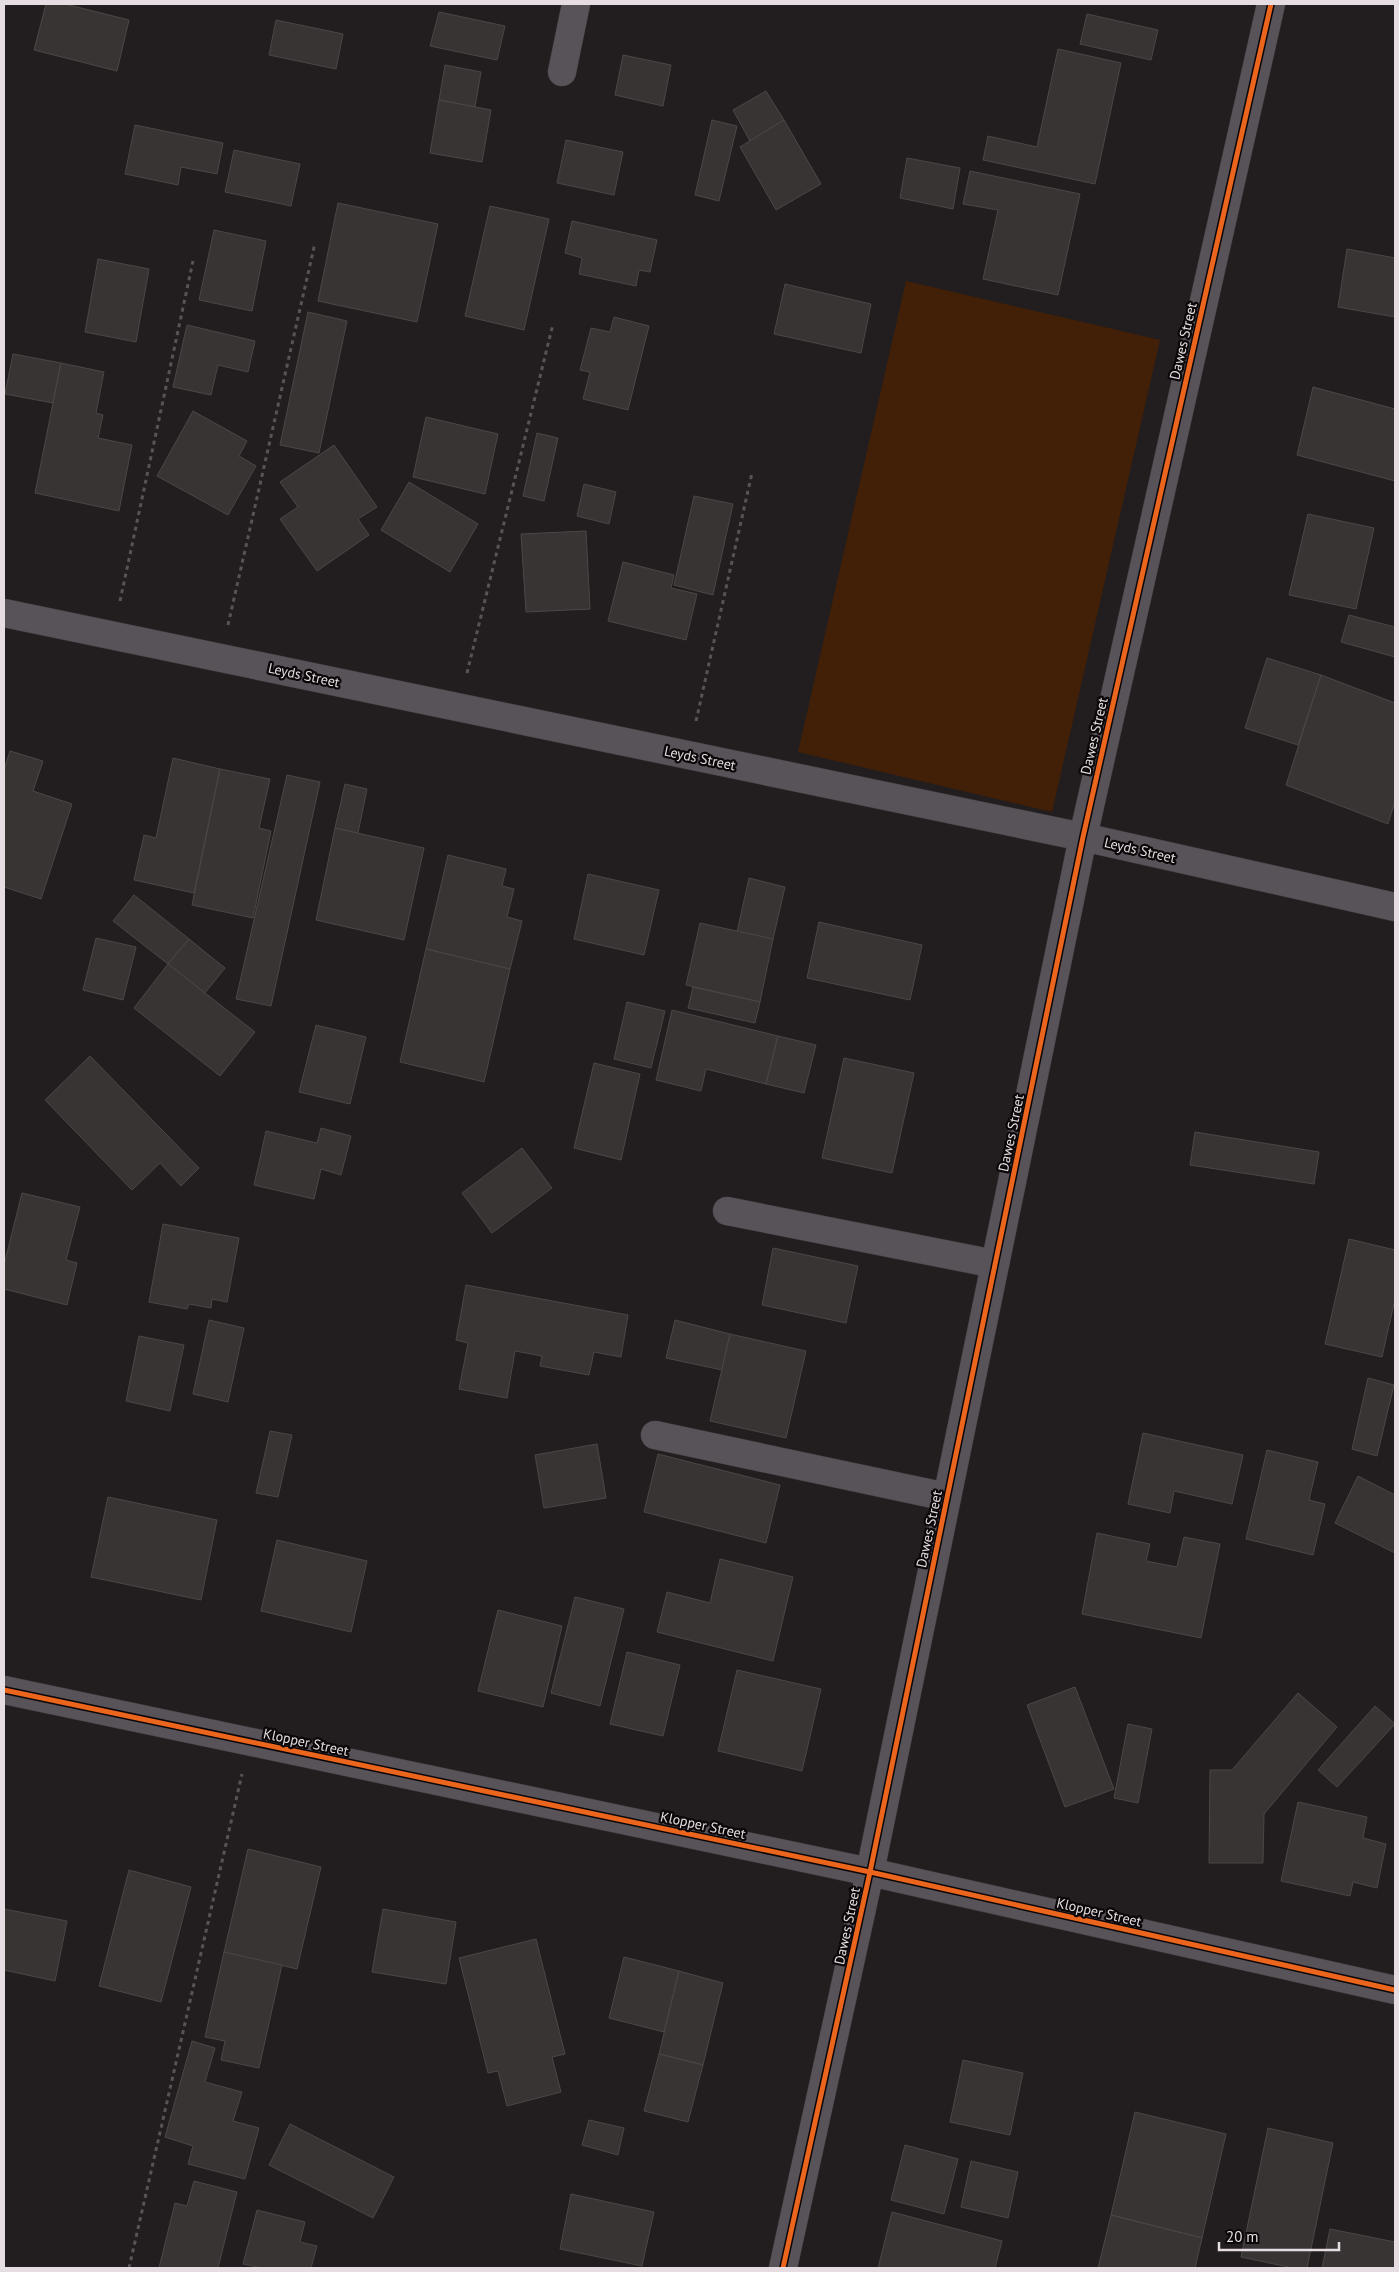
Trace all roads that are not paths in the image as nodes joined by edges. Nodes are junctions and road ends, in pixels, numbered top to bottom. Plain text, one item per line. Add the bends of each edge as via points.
1 (576, 4) edge
2 (1271, 4) edge
3 (562, 72) dead end
4 (4, 613) edge
5 (1083, 837) junction
6 (1395, 907) edge
7 (727, 1211) dead end
8 (995, 1264) junction
9 (656, 1435) dead end
10 (947, 1498) junction
11 (4, 1690) edge
12 (870, 1872) junction
13 (1395, 1990) edge
14 (783, 2268) edge

1 - 3 street
2 - 5 street, Dawes Street
4 - 5 street, Leyds Street
5 - 6 street, Leyds Street
5 - 8 street, Dawes Street
7 - 8 street
8 - 10 street, Dawes Street
9 - 10 street
10 - 12 street, Dawes Street
11 - 12 street, Klopper Street
12 - 13 street, Klopper Street
12 - 14 street, Dawes Street

